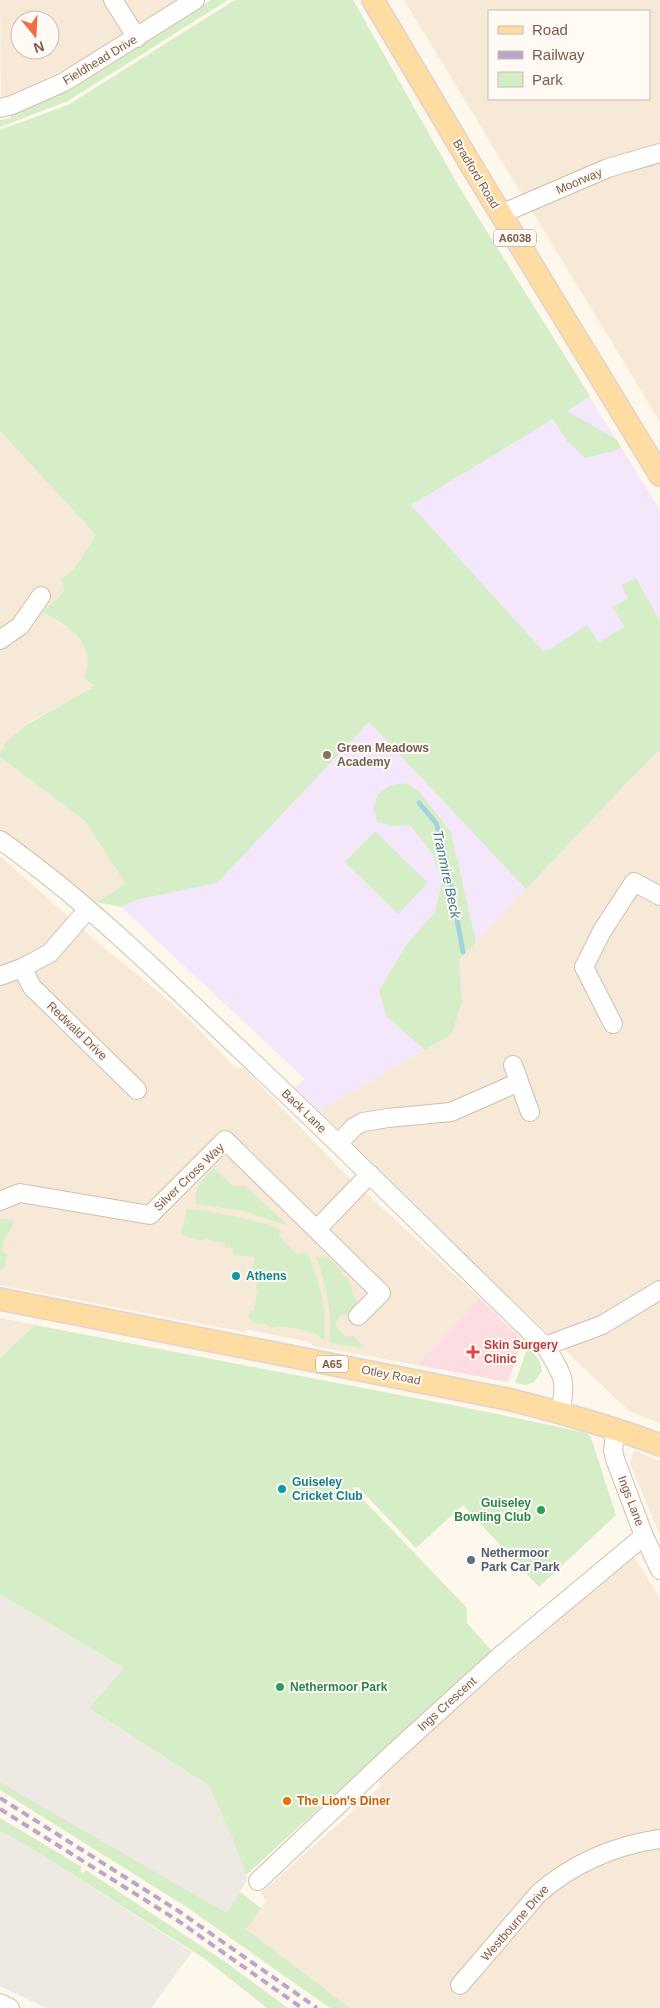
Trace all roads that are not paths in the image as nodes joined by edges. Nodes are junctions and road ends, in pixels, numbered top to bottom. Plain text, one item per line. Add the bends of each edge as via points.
1 (113, 0) edge
2 (195, 0) edge
3 (373, 0) edge
4 (137, 38) junction
5 (0, 108) edge
6 (660, 153) edge
7 (501, 214) junction
8 (660, 475) edge
9 (41, 596) dead end
10 (0, 640) edge
11 (0, 840) edge
12 (660, 896) edge
13 (88, 909) junction
14 (22, 968) junction
15 (0, 976) edge
16 (613, 1024) dead end
17 (513, 1065) dead end
18 (519, 1082) junction
19 (137, 1090) dead end
20 (530, 1112) dead end
21 (338, 1144) junction
22 (370, 1174) junction
23 (0, 1201) edge
24 (317, 1229) junction
25 (660, 1290) edge
26 (0, 1299) edge
27 (358, 1316) dead end
28 (544, 1346) junction
29 (560, 1412) junction
30 (616, 1429) junction
31 (660, 1445) edge
32 (644, 1536) junction
33 (660, 1570) edge
34 (660, 1839) edge
35 (258, 1881) dead end
36 (460, 1985) dead end
37 (0, 2004) edge
38 (10, 2008) edge

1 - 4 street
2 - 4 street, Fieldhead Drive
3 - 7 main road, Bradford Road / A6038
4 - 5 street, Fieldhead Drive via 64,82
6 - 7 street, Moorway via 608,168
7 - 8 main road, Bradford Road / A6038
9 - 10 street via 20,626
11 - 13 street, Back Lane
12 - 16 street via 634,882 602,931 584,967
13 - 14 street via 50,953
13 - 21 street, Back Lane via 146,960
14 - 15 street
14 - 19 street, Redwald Drive via 32,987
17 - 18 street
18 - 20 street
18 - 21 street via 451,1112 363,1122
21 - 22 street, Back Lane
22 - 24 street
22 - 28 street, Back Lane
23 - 24 street, Silver Cross Way via 20,1193 150,1215 224,1140
24 - 27 street, Silver Cross Way via 381,1293
25 - 28 street via 602,1326
26 - 29 main road, Otley Road / A65 via 417,1380
28 - 29 street, Back Lane via 562,1374 565,1393
29 - 30 main road, Otley Road / A65
30 - 31 main road, Otley Road / A65
30 - 32 street, Ings Lane via 613,1450
32 - 33 street, Ings Lane
32 - 35 street, Ings Crescent via 500,1656
34 - 36 street, Westbourne Drive via 636,1842 602,1854 552,1881
37 - 38 street

